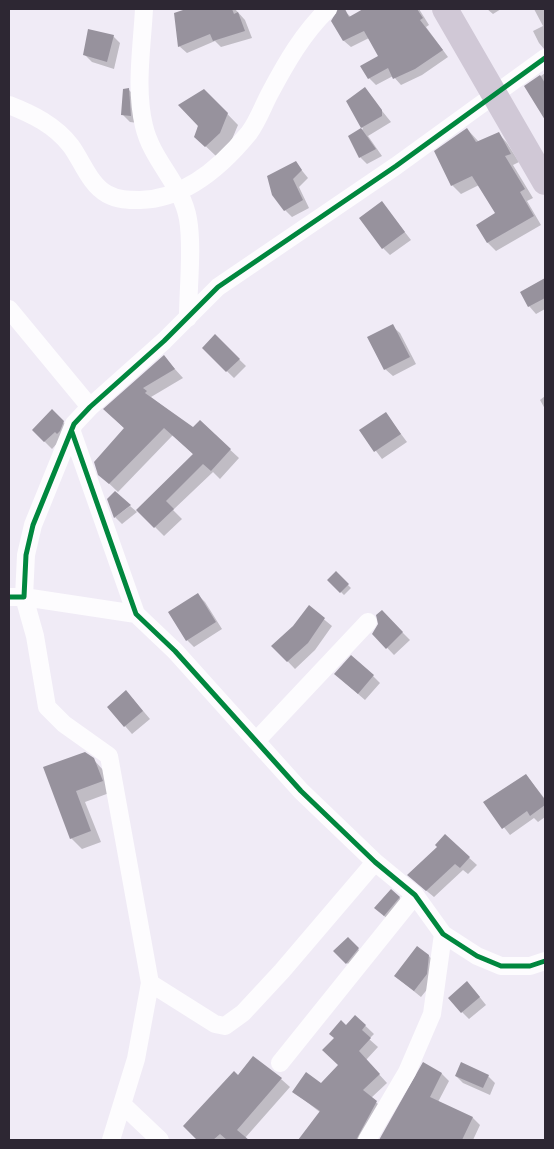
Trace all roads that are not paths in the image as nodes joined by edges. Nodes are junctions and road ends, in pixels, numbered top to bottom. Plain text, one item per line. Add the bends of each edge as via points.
1 (144, 9) edge
2 (328, 9) edge
3 (445, 9) edge
4 (545, 58) edge
5 (495, 96) junction
6 (9, 105) edge
7 (545, 182) edge
8 (180, 192) junction
9 (9, 309) edge
10 (188, 318) junction
11 (90, 406) junction
12 (72, 432) junction
13 (16, 597) edge
14 (136, 614) junction
15 (368, 622) dead end
16 (256, 740) junction
17 (375, 862) junction
18 (415, 895) junction
19 (443, 934) junction
20 (545, 961) edge
21 (150, 983) junction
22 (280, 1063) dead end
23 (123, 1105) junction
24 (111, 1140) edge
25 (160, 1140) edge
26 (367, 1140) edge

1 - 8 street via 140,88 144,126 155,153
2 - 8 street via 306,34 286,65 250,132 227,158
3 - 5 highway
4 - 5 street
5 - 7 highway
5 - 10 street via 218,287
6 - 8 street via 32,114 56,130 94,182 106,193 122,200 156,200
8 - 10 street via 188,219
9 - 11 street
10 - 11 street
11 - 12 street via 74,424
12 - 13 street via 33,526
12 - 14 street
13 - 14 street
13 - 21 street via 35,636 47,707 64,724 109,756
14 - 16 street
15 - 16 street
16 - 17 street via 301,790
17 - 18 street
17 - 21 street via 282,972 244,1013 225,1026 215,1024
18 - 19 street
18 - 22 street
19 - 20 street via 477,956 501,966 530,966
19 - 26 street via 432,1014 407,1072
21 - 23 street via 136,1059
23 - 24 street
23 - 25 street

